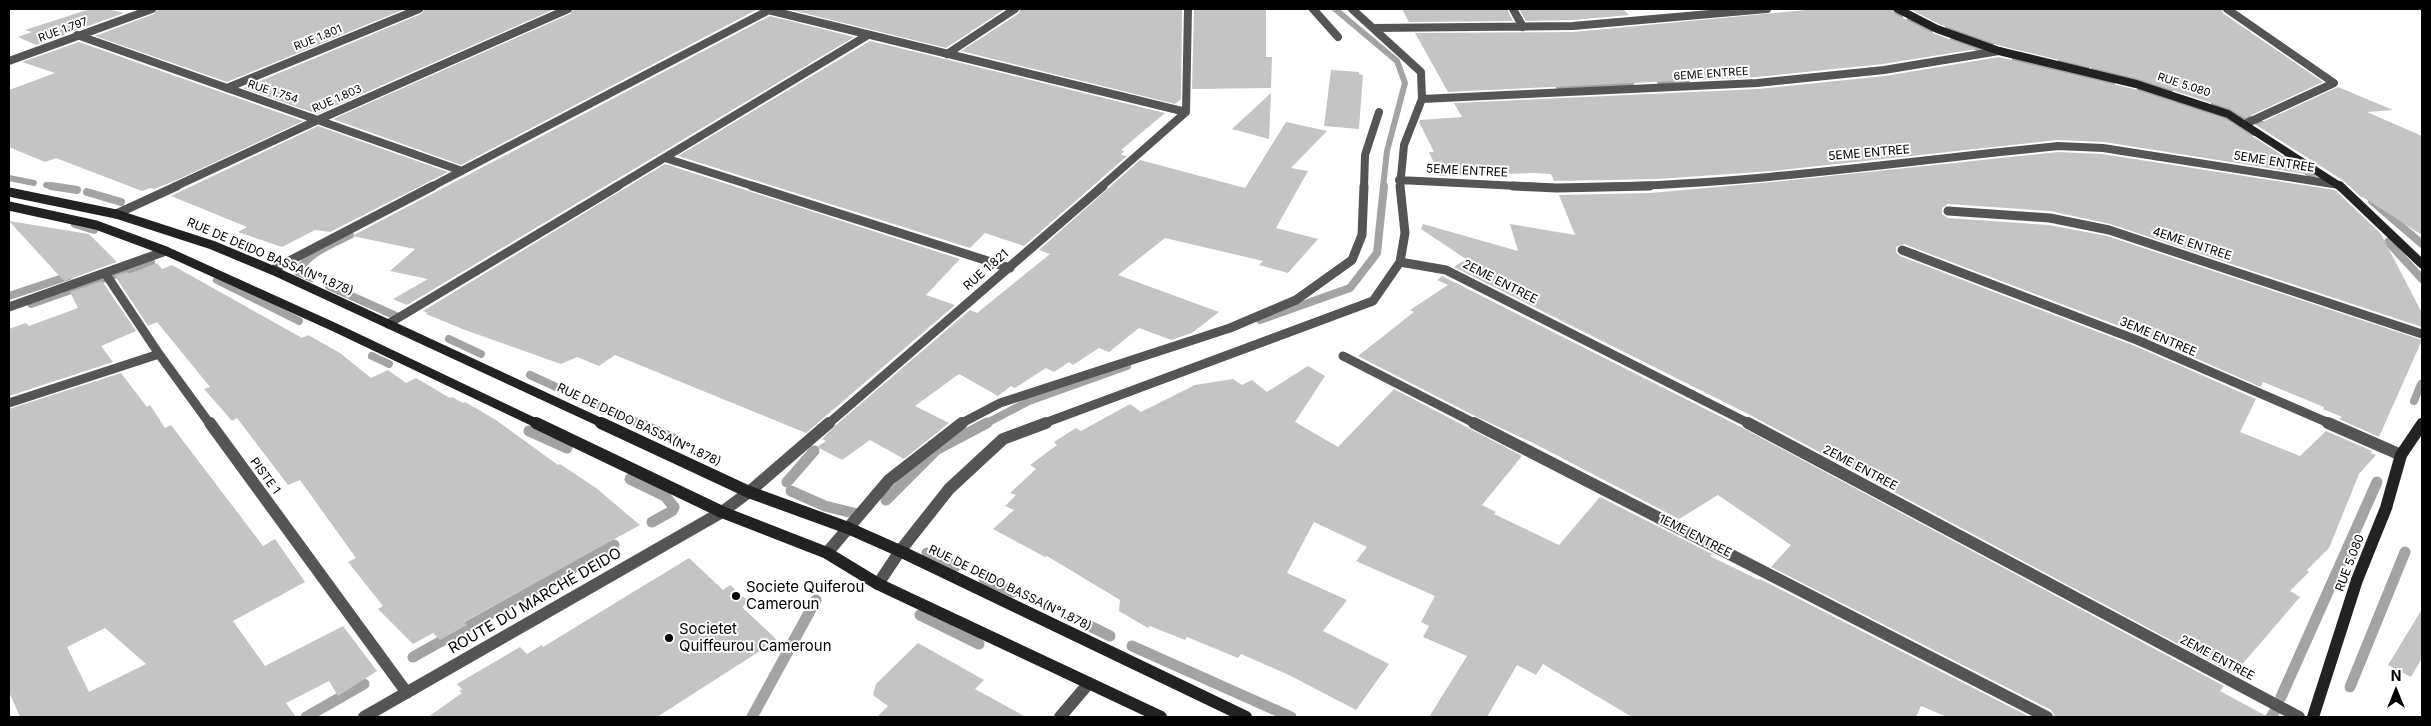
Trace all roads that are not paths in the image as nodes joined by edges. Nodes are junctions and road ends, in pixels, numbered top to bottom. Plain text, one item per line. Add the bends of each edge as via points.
1 (152, 9) edge
2 (419, 9) edge
3 (568, 9) edge
4 (767, 9) edge
5 (1015, 9) edge
6 (1188, 9) edge
7 (1313, 9) edge
8 (1352, 9) edge
9 (1513, 9) edge
10 (1766, 9) edge
11 (1898, 9) edge
12 (2227, 9) edge
13 (1523, 27) junction
14 (1374, 28) junction
15 (77, 35) junction
16 (868, 35) junction
17 (1338, 36) dead end
18 (1999, 51) junction
19 (946, 54) junction
20 (9, 61) edge
21 (227, 88) junction
22 (1422, 99) junction
23 (1186, 112) junction
24 (1379, 112) dead end
25 (320, 119) junction
26 (2246, 124) junction
27 (665, 158) junction
28 (462, 171) junction
29 (1399, 180) junction
30 (2339, 185) junction
31 (9, 192) edge
32 (9, 206) edge
33 (1948, 211) dead end
34 (116, 214) junction
35 (1902, 250) dead end
36 (166, 251) junction
37 (1400, 262) junction
38 (2422, 264) edge
39 (1010, 268) junction
40 (272, 270) junction
41 (105, 273) junction
42 (9, 307) edge
43 (388, 324) junction
44 (2422, 334) edge
45 (159, 354) junction
46 (1344, 356) dead end
47 (9, 403) edge
48 (2422, 424) edge
49 (2401, 455) junction
50 (748, 492) junction
51 (722, 512) junction
52 (848, 528) junction
53 (900, 551) junction
54 (827, 553) junction
55 (878, 584) junction
56 (1089, 683) junction
57 (407, 693) junction
58 (364, 717) edge
59 (1060, 717) edge
60 (1160, 717) edge
61 (1246, 717) edge
62 (2047, 717) edge
63 (2299, 717) edge
64 (2313, 717) edge

1 - 15 street, RUE 1.797
2 - 21 street, RUE 1.801
3 - 25 street, RUE 1.803
4 - 16 street
4 - 28 street
5 - 19 street
6 - 23 street
7 - 17 street
8 - 14 street
9 - 13 street
10 - 13 street
11 - 18 main road, RUE 5.080 via 1937,30
12 - 26 street via 2334,84
13 - 14 street
14 - 22 street via 1421,72
15 - 20 street, RUE 1.797
15 - 21 street, RUE 1.754
16 - 19 street
16 - 27 street
18 - 22 street, 6EME ENTREE via 1819,77
18 - 26 main road, RUE 5.080 via 2136,84 2199,104
19 - 23 street
21 - 25 street, RUE 1.754
22 - 29 street via 1404,145
23 - 39 street, RUE 1.821
24 - 52 street via 1365,155 1362,235 1352,260 1296,300 1238,324 1000,403 967,419 889,480
25 - 28 street, RUE 1.754
25 - 34 street, RUE 1.803
26 - 30 main road, RUE 5.080
27 - 39 street
27 - 43 street
28 - 40 street
29 - 30 street, 5EME ENTREE via 1557,188 1639,186 2058,146 2103,148
29 - 37 street via 1405,233
30 - 38 main road, RUE 5.080
31 - 34 main road, RUE DE DEIDO BASSA(N°1.878)
32 - 36 main road via 96,225
33 - 44 street, 4EME ENTREE via 2050,218 2109,230
34 - 40 main road, RUE DE DEIDO BASSA(N°1.878) via 212,245
35 - 49 street, 3EME ENTREE via 2137,340
36 - 41 street
36 - 51 main road via 334,327
37 - 53 street via 1374,301 1003,439 949,489
37 - 63 street, 2EME ENTREE via 1446,270 1691,393
39 - 50 street, RUE 1.821
40 - 43 main road, RUE DE DEIDO BASSA(N°1.878)
41 - 42 street
41 - 45 street, PISTE 1
43 - 50 main road, RUE DE DEIDO BASSA(N°1.878)
45 - 47 street
45 - 57 street, PISTE 1
46 - 62 street, 1EME ENTREE
48 - 49 main road, RUE 5.080
49 - 64 main road, RUE 5.080 via 2386,508 2358,580
50 - 51 street, RUE 1.821
50 - 52 main road, RUE DE DEIDO BASSA(N°1.878)
51 - 54 main road
51 - 57 street, ROUTE DU MARCHÉ DEIDO
52 - 53 main road, RUE DE DEIDO BASSA(N°1.878)
52 - 54 street
53 - 55 street
53 - 61 main road, RUE DE DEIDO BASSA(N°1.878)
54 - 55 main road
55 - 56 main road
56 - 59 street
56 - 60 main road
57 - 58 street, ROUTE DU MARCHÉ DEIDO

